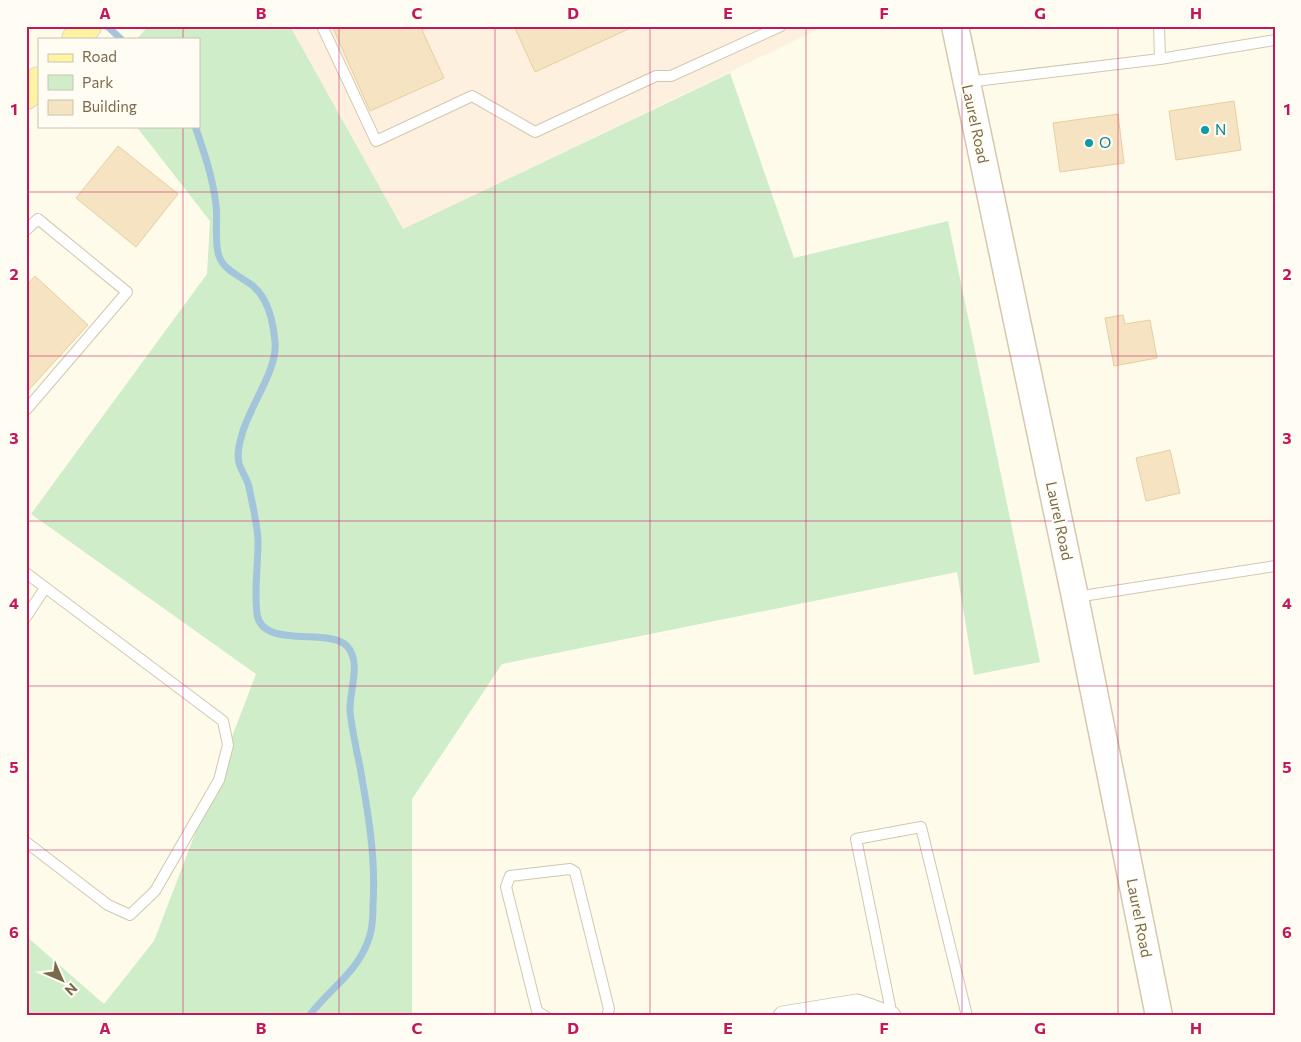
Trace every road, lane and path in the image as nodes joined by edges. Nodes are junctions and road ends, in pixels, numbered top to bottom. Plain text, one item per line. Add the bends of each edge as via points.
1 (87, 26) edge
2 (322, 26) edge
3 (781, 26) edge
4 (955, 26) edge
5 (1159, 26) edge
6 (77, 38) edge
7 (1275, 40) edge
8 (1160, 59) junction
9 (38, 81) edge
10 (966, 82) junction
11 (26, 95) edge
12 (26, 230) edge
13 (26, 410) edge
14 (1275, 566) edge
15 (26, 573) edge
16 (45, 588) junction
17 (1075, 597) junction
18 (26, 617) edge
19 (26, 842) edge
20 (545, 1016) edge
21 (607, 1016) edge
22 (783, 1016) edge
23 (891, 1016) edge
24 (967, 1016) edge
25 (1159, 1016) edge

1 - 6 main road
2 - 3 lane via 376,141 472,96 535,132 656,76 671,76
4 - 10 main road, Laurel Road
5 - 8 lane
7 - 8 lane
8 - 10 lane
9 - 11 main road
10 - 17 main road, Laurel Road
12 - 13 lane via 38,219 127,292
14 - 17 lane
15 - 16 lane
16 - 18 lane
16 - 19 lane via 223,721 228,745 219,780 155,891 130,915 108,905
17 - 25 main road, Laurel Road
20 - 21 lane via 537,1011 506,886 510,876 570,869 575,872 592,939 609,1009
22 - 23 street via 857,1004
23 - 24 lane via 856,839 921,827

